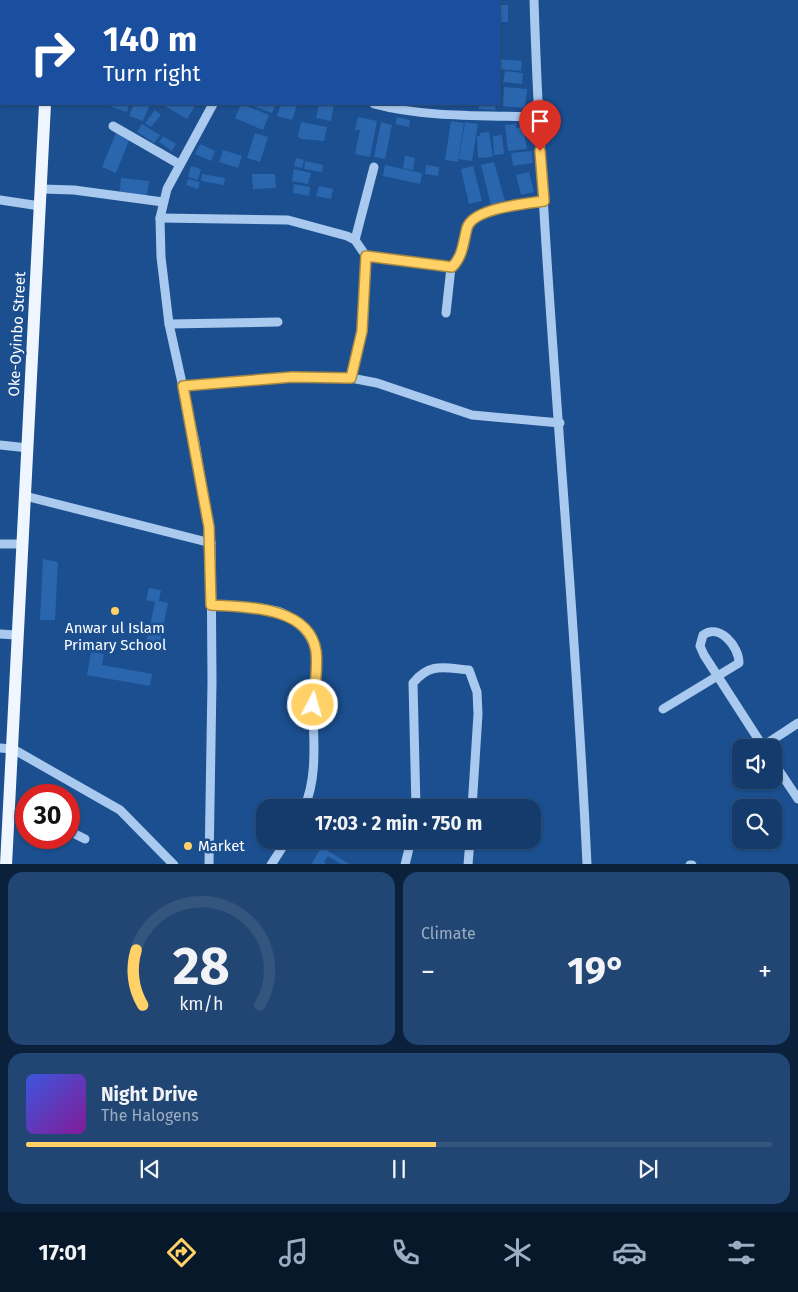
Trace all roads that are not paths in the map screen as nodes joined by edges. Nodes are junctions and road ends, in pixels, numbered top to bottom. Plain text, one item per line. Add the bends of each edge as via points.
1 (534, 0) edge
2 (45, 105) edge
3 (212, 105) edge
4 (379, 105) edge
5 (538, 117) junction
6 (113, 126) dead end
7 (179, 164) junction
8 (374, 167) dead end
9 (41, 189) junction
10 (0, 200) edge
11 (544, 201) junction
12 (163, 202) junction
13 (40, 206) junction
14 (160, 218) junction
15 (355, 240) junction
16 (366, 256) junction
17 (452, 267) junction
18 (446, 312) dead end
19 (278, 322) dead end
20 (169, 324) junction
21 (351, 378) junction
22 (183, 386) junction
23 (560, 423) junction
24 (0, 445) edge
25 (28, 448) junction
26 (25, 496) junction
27 (211, 543) junction
28 (0, 544) edge
29 (23, 544) junction
30 (211, 605) junction
31 (0, 634) edge
32 (16, 634) junction
33 (718, 676) junction
34 (663, 709) dead end
35 (798, 723) edge
36 (758, 739) edge
37 (775, 739) edge
38 (6, 749) edge
39 (782, 775) edge
40 (308, 799) edge
41 (416, 799) edge
42 (472, 799) edge
43 (798, 799) edge
44 (10, 812) junction
45 (15, 813) edge
46 (4, 833) edge
47 (80, 836) edge
48 (85, 839) dead end
49 (280, 849) edge
50 (409, 849) edge
51 (469, 849) edge
52 (6, 864) edge
53 (174, 864) edge
54 (209, 864) edge
55 (271, 864) edge
56 (405, 864) edge
57 (468, 864) edge
58 (587, 864) edge

1 - 5 street
2 - 9 main road, Oke-Oyinbo Street
3 - 7 street
4 - 5 street via 437,114
5 - 11 street
6 - 7 street
7 - 12 street
8 - 15 street
9 - 12 street via 74,190
9 - 13 main road, Oke-Oyinbo Street
10 - 13 street
11 - 17 street via 488,212 471,220 461,254
11 - 23 street
12 - 14 street
13 - 25 main road, Oke-Oyinbo Street
14 - 15 street via 288,220
14 - 20 street
15 - 16 street
16 - 17 street
16 - 21 street via 362,331
17 - 18 street
19 - 20 street
20 - 22 street
21 - 22 street via 292,377
21 - 23 street via 377,383 472,415
22 - 27 street
23 - 58 street
24 - 25 street
25 - 26 main road, Oke-Oyinbo Street
26 - 27 street
26 - 29 main road, Oke-Oyinbo Street
27 - 30 street
28 - 29 street
29 - 32 main road, Oke-Oyinbo Street
30 - 40 street via 283,613 308,634 316,650 314,762
30 - 54 street
31 - 32 street
32 - 38 main road, Oke-Oyinbo Street
33 - 33 street via 739,660 726,637 720,632 708,631 700,640 700,646
33 - 34 street
33 - 36 street
35 - 37 street
38 - 44 main road, Oke-Oyinbo Street
38 - 53 street via 120,810
39 - 43 street
41 - 42 street via 414,682 422,672 435,667 469,670 477,692
44 - 45 street
44 - 46 main road, Oke-Oyinbo Street
46 - 52 main road, Oke-Oyinbo Street
47 - 48 street
49 - 55 street
50 - 56 street
51 - 57 street

